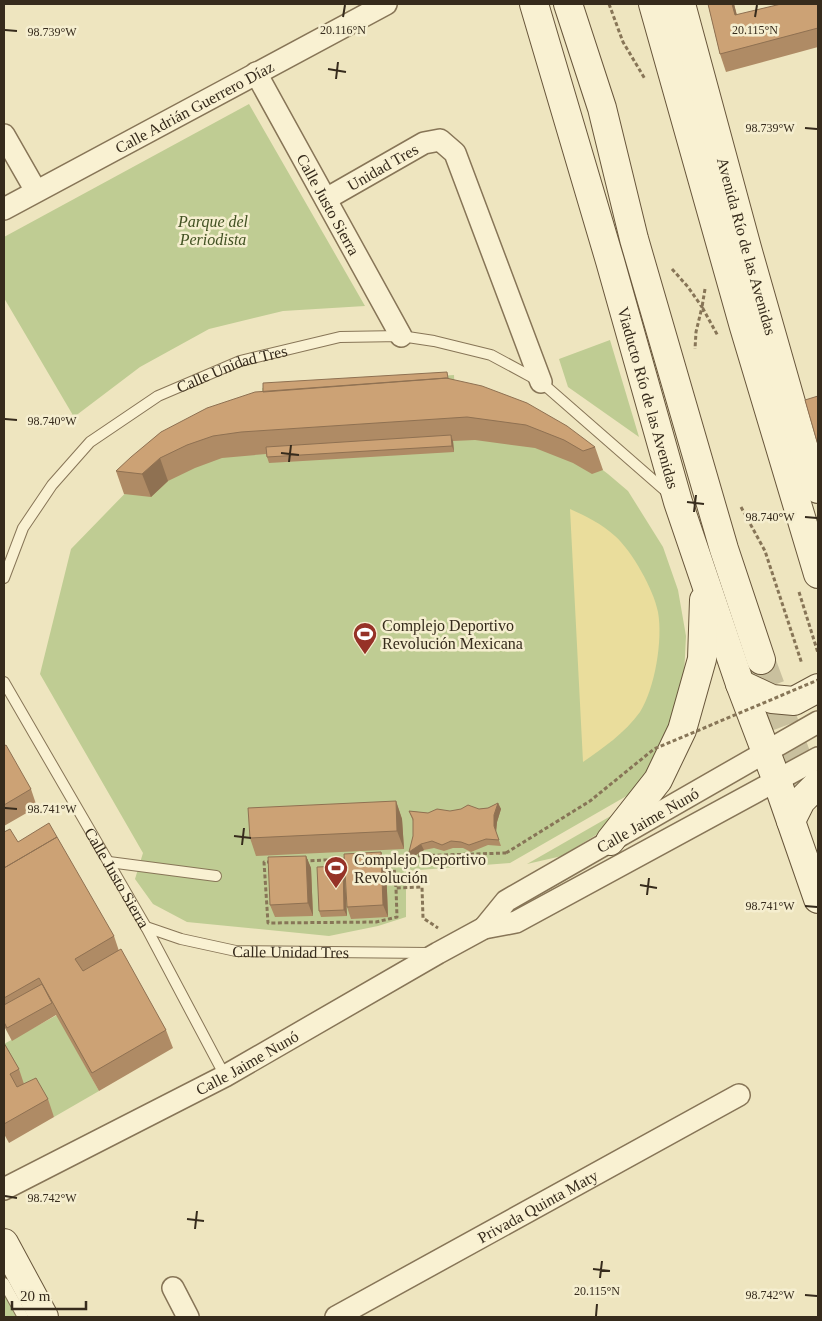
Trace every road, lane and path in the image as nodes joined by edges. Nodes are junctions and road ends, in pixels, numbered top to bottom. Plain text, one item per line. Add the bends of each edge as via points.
1 (386, 4) edge
2 (534, 4) edge
3 (568, 4) edge
4 (652, 4) edge
5 (681, 4) edge
6 (256, 73) junction
7 (4, 134) edge
8 (440, 140) joint
9 (36, 191) junction
10 (326, 199) junction
11 (707, 199) junction
12 (4, 209) edge
13 (634, 239) junction
14 (748, 251) junction
15 (669, 266) dead end
16 (623, 308) junction
17 (744, 327) junction
18 (400, 336) junction
19 (664, 344) junction
20 (695, 355) dead end
21 (541, 382) junction
22 (818, 489) edge
23 (678, 502) junction
24 (739, 505) dead end
25 (818, 574) edge
26 (4, 578) edge
27 (704, 584) junction
28 (761, 660) tunnel mouth
29 (802, 664) dead end
30 (818, 680) edge
31 (4, 682) edge
32 (740, 684) junction
33 (818, 688) edge
34 (818, 722) edge
35 (766, 752) junction
36 (818, 758) edge
37 (777, 781) junction
38 (818, 784) edge
39 (791, 821) junction
40 (610, 841) junction
41 (394, 857) junction
42 (354, 858) edge
43 (374, 858) edge
44 (294, 861) edge
45 (109, 862) junction
46 (274, 862) edge
47 (216, 876) dead end
48 (396, 888) junction
49 (818, 898) edge
50 (146, 927) junction
51 (484, 928) junction
52 (460, 942) junction
53 (438, 953) junction
54 (225, 1076) junction
55 (739, 1095) dead end
56 (4, 1189) edge
57 (4, 1243) edge
58 (4, 1283) edge
59 (173, 1288) dead end
60 (23, 1317) edge
61 (44, 1317) edge
62 (188, 1317) edge
63 (336, 1317) edge

1 - 6 street, Calle Adrián Guerrero Díaz
2 - 16 street, Viaducto Río de las Avenidas
3 - 13 street, Viaducto Río de las Avenidas via 602,108
4 - 11 street
5 - 14 street, Avenida Río de las Avenidas
6 - 9 street, Calle Adrián Guerrero Díaz
6 - 10 street, Calle Justo Sierra
7 - 9 street
8 - 10 street, Unidad Tres via 424,143
8 - 21 street, Calle Unidad Tres via 455,153
9 - 12 street, Calle Adrián Guerrero Díaz
10 - 18 street, Calle Justo Sierra
11 - 14 street
11 - 17 street
13 - 16 street
13 - 19 street, Viaducto Río de las Avenidas
14 - 17 street
14 - 22 street, Avenida Río de las Avenidas
15 - 20 path via 702,307
16 - 19 street
16 - 23 street, Viaducto Río de las Avenidas
17 - 25 street
18 - 21 lane, Calle Unidad Tres via 491,355
18 - 26 lane, Calle Unidad Tres via 340,337 240,361 158,396 90,442 52,485 22,528
19 - 28 street, Viaducto Río de las Avenidas via 724,549
21 - 23 lane, Calle Unidad Tres
23 - 27 street, Viaducto Río de las Avenidas
24 - 29 path via 765,551
27 - 32 street, Viaducto Río de las Avenidas
27 - 40 street via 702,659 682,730 658,780
30 - 41 path, bridge via 654,749 590,801 506,853
31 - 45 lane, Calle Justo Sierra
32 - 33 street via 772,699 794,700
32 - 35 street, Viaducto Río de las Avenidas
34 - 35 street, Calle Jaime Nunó
35 - 37 street, Viaducto Río de las Avenidas
35 - 40 street, Calle Jaime Nunó
36 - 37 street, Calle Jaime Nunó
37 - 39 street, Viaducto Río de las Avenidas
37 - 51 street, Calle Jaime Nunó via 516,922
38 - 39 street via 801,802
39 - 49 street, Viaducto Río de las Avenidas
40 - 51 street, Calle Jaime Nunó via 506,900
41 - 43 path
41 - 48 path
42 - 44 path
45 - 47 lane
45 - 50 lane, Calle Justo Sierra
46 - 48 path via 264,862 268,923 376,922 397,917
48 - 52 path via 422,887 423,918
50 - 53 lane, Calle Unidad Tres via 181,939 236,951
50 - 54 lane, Calle Justo Sierra
51 - 52 street, Calle Jaime Nunó
52 - 53 street, Calle Jaime Nunó
53 - 54 street, Calle Jaime Nunó
54 - 56 street, Calle Jaime Nunó
55 - 63 street, Privada Quinta Maty
57 - 61 street
58 - 60 lane
59 - 62 street

